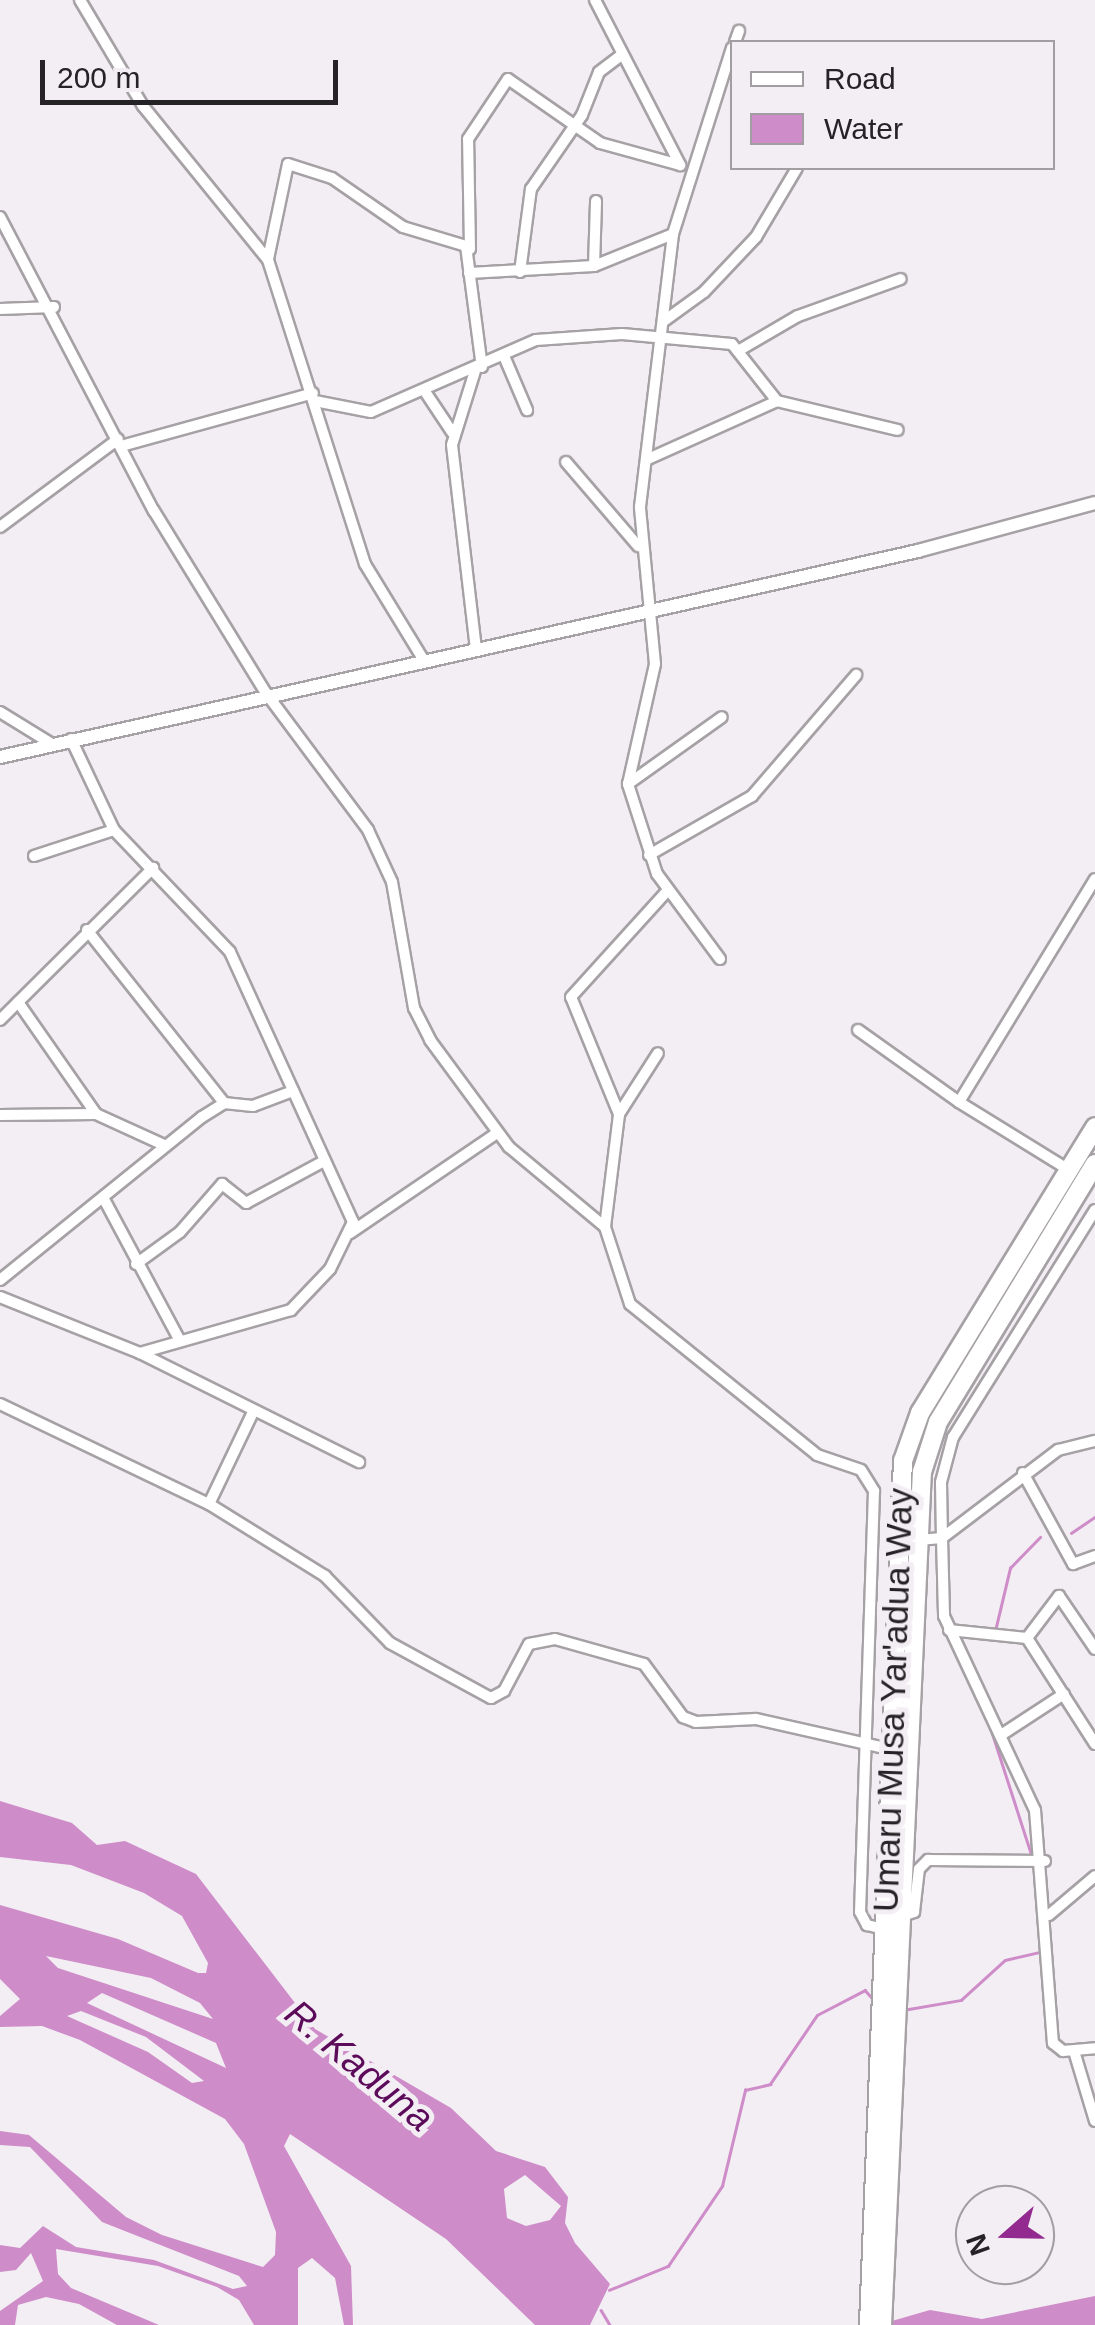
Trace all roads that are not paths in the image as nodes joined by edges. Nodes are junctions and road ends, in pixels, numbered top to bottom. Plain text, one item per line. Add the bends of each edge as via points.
1 (80, 0) edge
2 (595, 0) edge
3 (730, 55) edge
4 (620, 56) junction
5 (574, 123) junction
6 (680, 165) junction
7 (796, 170) edge
8 (687, 180) junction
9 (596, 201) dead end
10 (0, 217) edge
11 (673, 234) junction
12 (470, 249) junction
13 (268, 260) junction
14 (594, 266) junction
15 (520, 272) junction
16 (470, 273) junction
17 (901, 278) dead end
18 (54, 308) junction
19 (0, 309) edge
20 (664, 321) junction
21 (662, 337) junction
22 (738, 351) junction
23 (504, 356) junction
24 (479, 369) junction
25 (426, 393) junction
26 (314, 397) junction
27 (777, 401) junction
28 (527, 410) dead end
29 (898, 430) dead end
30 (452, 432) junction
31 (120, 442) junction
32 (648, 458) junction
33 (566, 462) dead end
34 (1095, 503) edge
35 (0, 527) edge
36 (638, 546) junction
37 (648, 611) junction
38 (476, 648) junction
39 (423, 660) junction
40 (856, 676) dead end
41 (266, 694) junction
42 (0, 712) edge
43 (722, 717) dead end
44 (71, 738) junction
45 (52, 744) junction
46 (0, 757) edge
47 (628, 784) junction
48 (114, 830) junction
49 (649, 855) junction
50 (34, 856) dead end
51 (154, 868) junction
52 (1095, 878) edge
53 (667, 891) junction
54 (87, 930) junction
55 (720, 958) dead end
56 (18, 1002) junction
57 (0, 1020) edge
58 (858, 1030) dead end
59 (658, 1053) dead end
60 (293, 1091) junction
61 (959, 1102) junction
62 (224, 1103) junction
63 (96, 1114) junction
64 (619, 1114) junction
65 (0, 1115) edge
66 (1095, 1128) edge
67 (497, 1132) junction
68 (164, 1145) junction
69 (324, 1162) junction
70 (1095, 1164) edge
71 (1069, 1170) junction
72 (106, 1200) junction
73 (1095, 1210) edge
74 (605, 1227) junction
75 (349, 1234) junction
76 (136, 1264) junction
77 (0, 1280) edge
78 (0, 1297) edge
79 (180, 1342) junction
80 (140, 1353) junction
81 (0, 1404) edge
82 (253, 1412) junction
83 (1095, 1440) edge
84 (358, 1462) dead end
85 (1023, 1473) junction
86 (209, 1504) junction
87 (942, 1538) junction
88 (917, 1540) junction
89 (1095, 1556) edge
90 (949, 1630) junction
91 (1027, 1638) junction
92 (1095, 1649) edge
93 (1064, 1694) junction
94 (1001, 1734) junction
95 (866, 1742) junction
96 (1095, 1744) edge
97 (890, 1748) junction
98 (1045, 1861) junction
99 (1095, 1876) edge
100 (1049, 1915) junction
101 (891, 1923) junction
102 (1095, 2048) edge
103 (1074, 2051) junction
104 (1095, 2121) edge
105 (878, 2268) junction
106 (870, 2325) edge
107 (882, 2325) edge

1 - 13 street via 143,106
2 - 4 street
3 - 8 street
4 - 5 street via 599,72
4 - 6 street
5 - 6 street via 600,143
5 - 12 street via 508,80 468,139
5 - 15 street via 531,189
6 - 8 street
7 - 20 street via 756,236 704,292
8 - 11 street
9 - 14 street
10 - 18 street
11 - 14 street
11 - 20 street
12 - 13 street via 404,227 332,178 288,164
12 - 16 street
13 - 26 street
14 - 15 street
15 - 16 street
16 - 24 street
17 - 22 street via 798,316
18 - 19 street
18 - 31 street
20 - 21 street
21 - 22 street via 722,341
21 - 23 street via 536,340
21 - 32 street
22 - 27 street
23 - 24 street
23 - 28 street
24 - 25 street
24 - 30 street
25 - 26 street via 371,412
25 - 30 street
26 - 31 street
26 - 39 street via 365,564
27 - 29 street
27 - 32 street
30 - 38 street
31 - 35 street
31 - 41 street
32 - 36 street
33 - 36 street
34 - 37 street
36 - 37 street
37 - 38 street
37 - 47 street via 655,664
38 - 39 street
39 - 41 street
40 - 49 street via 752,796
41 - 44 street
41 - 67 street via 368,830 392,882 414,1008
42 - 45 street
43 - 47 street
44 - 45 street
44 - 48 street
45 - 46 street
47 - 49 street
48 - 50 street
48 - 51 street
49 - 53 street
51 - 54 street
51 - 60 street via 230,952
52 - 61 street
53 - 55 street
53 - 64 street via 572,998
54 - 56 street
54 - 62 street
56 - 57 street
56 - 63 street
58 - 61 street
59 - 64 street
60 - 62 street via 253,1106
60 - 69 street
61 - 71 street
62 - 68 street
63 - 65 street
63 - 68 street
64 - 74 street
66 - 71 main road, Umaru Musa Yar'adua Way
67 - 74 street
67 - 75 street
68 - 72 street
69 - 75 street via 350,1212
69 - 76 street via 246,1203 222,1184 180,1232
70 - 88 main road, Umaru Musa Yar'adua Way via 938,1422 922,1472
71 - 97 main road, Umaru Musa Yar'adua Way via 910,1436 899,1492
72 - 76 street
72 - 77 street
73 - 87 street via 953,1436 941,1482
74 - 95 street via 634,1307 817,1455 861,1470 874,1491
75 - 79 street via 330,1269 291,1310
76 - 79 street
78 - 80 street
79 - 80 street
80 - 82 street
81 - 86 street
82 - 84 street
82 - 86 street
83 - 85 street via 1075,1440
85 - 87 street
85 - 89 street via 1074,1564
86 - 95 street via 325,1576 390,1643 492,1698 504,1691 529,1644 555,1639 644,1664 683,1717 696,1722 756,1719
87 - 88 street
87 - 90 street via 940,1600
88 - 101 main road, Umaru Musa Yar'adua Way
90 - 91 street
90 - 94 street
91 - 92 street via 1059,1596
91 - 93 street
93 - 94 street
93 - 96 street
94 - 98 street via 1035,1810
95 - 97 street
95 - 101 street via 860,1912 866,1924
97 - 101 main road, Umaru Musa Yar'adua Way
98 - 100 street
98 - 101 street via 928,1860 919,1870 914,1912
99 - 100 street
100 - 103 street via 1053,2043
101 - 105 main road, Umaru Musa Yar'adua Way
102 - 103 street
103 - 104 street
105 - 106 main road, Umaru Musa Yar'adua Way
105 - 107 main road, Umaru Musa Yar'adua Way

